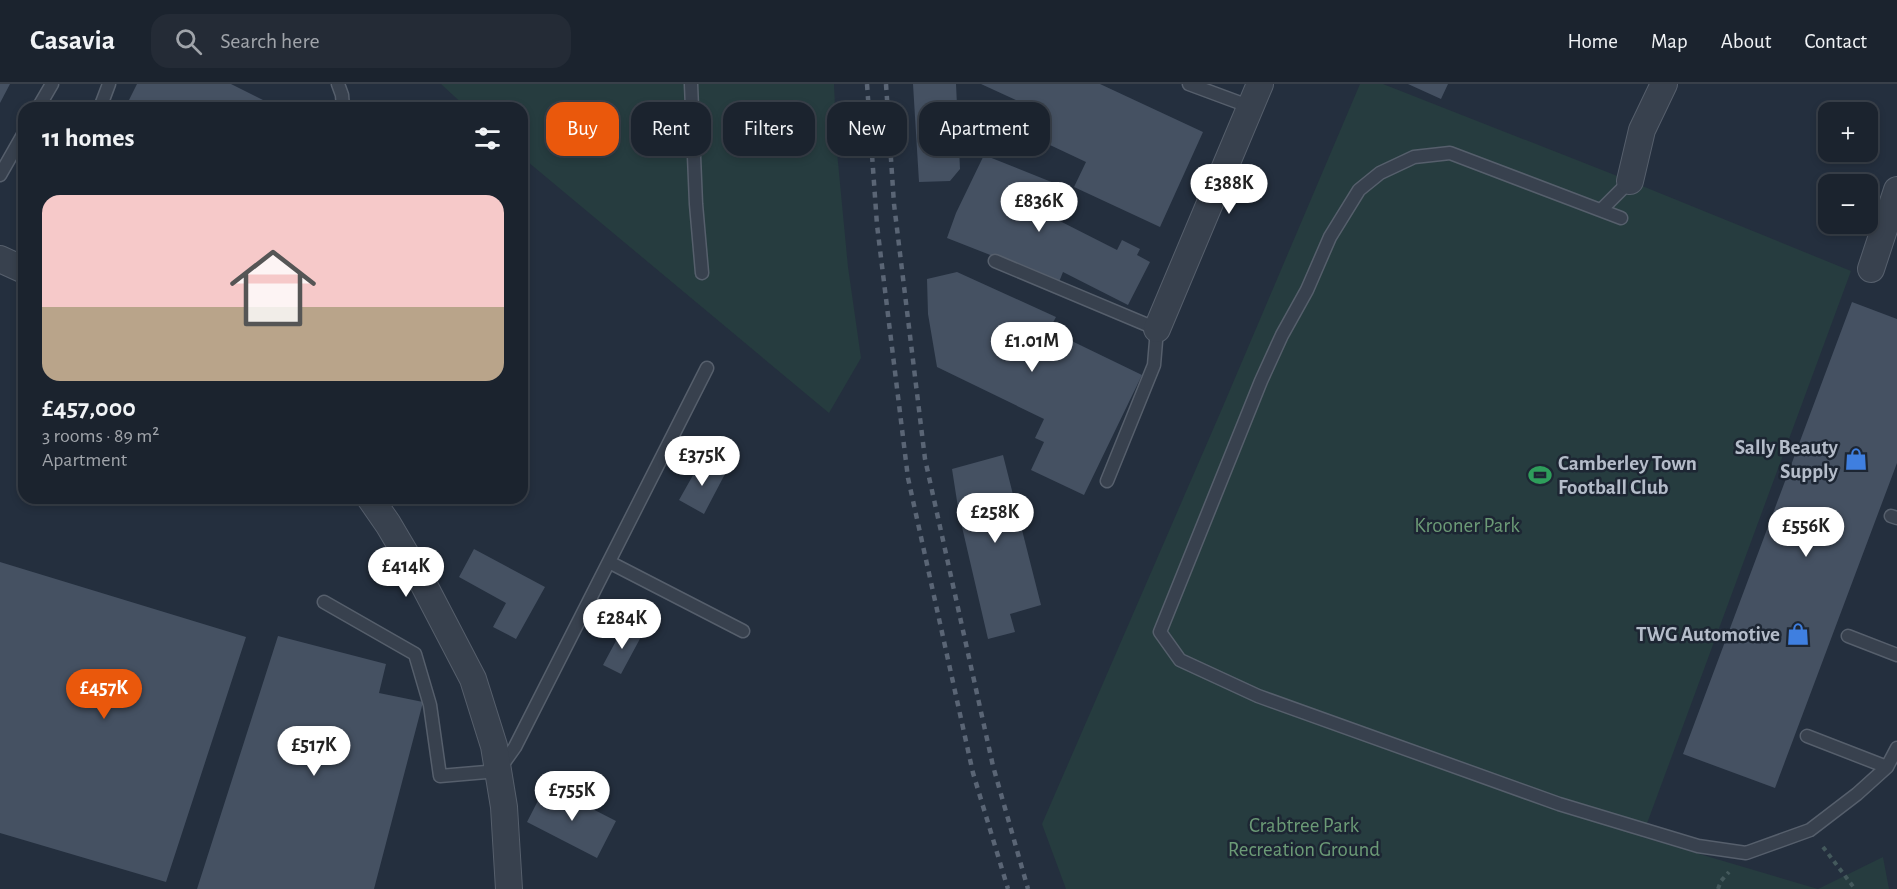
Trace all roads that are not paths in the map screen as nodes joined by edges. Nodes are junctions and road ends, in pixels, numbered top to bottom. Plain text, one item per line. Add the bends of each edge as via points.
1 (52, 84) edge
2 (109, 84) edge
3 (338, 84) edge
4 (691, 84) edge
5 (1189, 84) edge
6 (1664, 84) edge
7 (1255, 95) edge
8 (42, 102) edge
9 (102, 102) edge
10 (343, 102) edge
11 (18, 144) edge
12 (0, 175) edge
13 (1630, 181) joint
14 (1897, 190) edge
15 (1601, 210) junction
16 (1621, 218) dead end
17 (0, 259) edge
18 (995, 261) dead end
19 (18, 267) edge
20 (1871, 269) dead end
21 (702, 273) dead end
22 (1157, 328) junction
23 (707, 368) dead end
24 (1107, 481) dead end
25 (374, 504) edge
26 (609, 562) junction
27 (324, 602) dead end
28 (743, 631) dead end
29 (1848, 636) dead end
30 (1897, 656) edge
31 (1807, 736) dead end
32 (1897, 748) edge
33 (1887, 767) junction
34 (498, 771) junction
35 (509, 889) edge

1 - 8 lane
2 - 9 lane
3 - 10 lane
4 - 21 lane
5 - 7 lane
6 - 13 street via 1642,130
7 - 22 street
11 - 12 lane
13 - 15 lane
14 - 20 street
15 - 16 lane
15 - 33 lane via 1450,153 1414,157 1380,173 1359,190 1330,237 1273,354 1160,632 1180,660 1258,696 1559,804 1698,846 1746,853 1810,830
17 - 19 street
18 - 22 lane
22 - 24 lane via 1154,365
23 - 26 lane
25 - 34 street via 424,585 473,680
26 - 28 lane
26 - 34 lane via 515,747
27 - 34 lane via 415,654 430,705 440,776
29 - 30 lane
31 - 33 lane
32 - 33 lane
34 - 35 street

